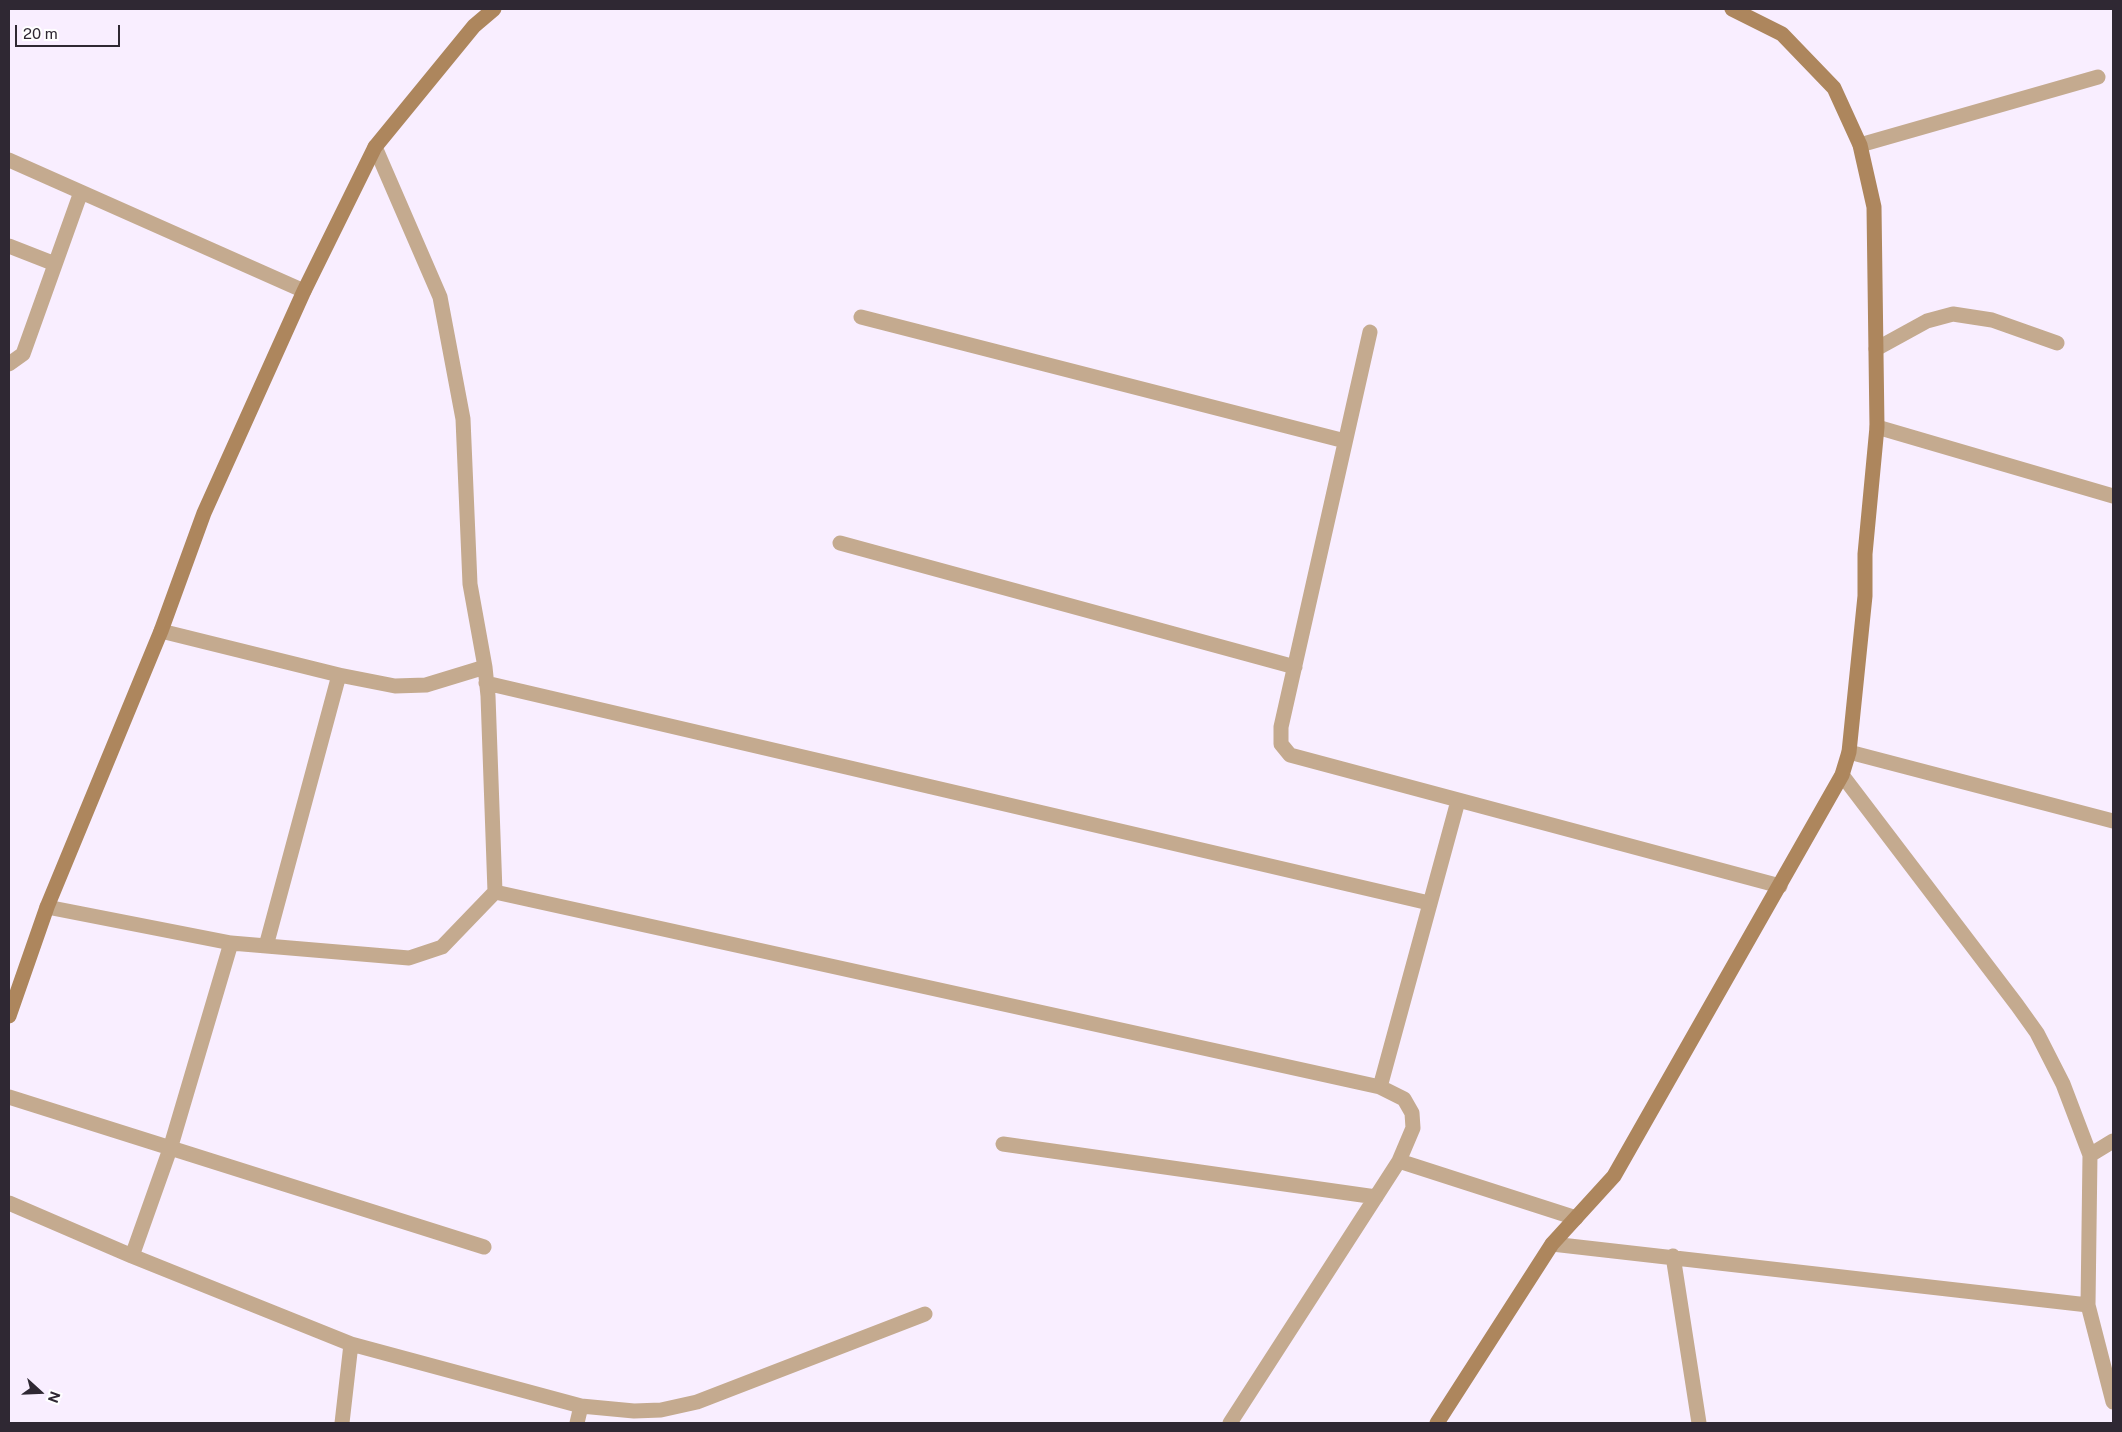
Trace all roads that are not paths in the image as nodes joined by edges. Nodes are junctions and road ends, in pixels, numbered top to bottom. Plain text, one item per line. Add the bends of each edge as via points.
1 (494, 9) edge
2 (1732, 9) edge
3 (2098, 77) dead end
4 (1860, 145) junction
5 (375, 147) junction
6 (9, 160) edge
7 (81, 192) junction
8 (9, 246) edge
9 (55, 264) junction
10 (304, 291) junction
11 (861, 316) dead end
12 (1370, 332) dead end
13 (2057, 343) dead end
14 (1876, 349) junction
15 (9, 364) edge
16 (1877, 427) junction
17 (1345, 441) junction
18 (2113, 496) edge
19 (840, 543) dead end
20 (161, 631) junction
21 (485, 667) junction
22 (1295, 667) junction
23 (338, 676) junction
24 (486, 683) junction
25 (1849, 752) junction
26 (1842, 775) junction
27 (1458, 801) junction
28 (2113, 821) edge
29 (1780, 886) junction
30 (495, 892) junction
31 (1429, 903) junction
32 (47, 907) junction
33 (231, 943) junction
34 (266, 946) junction
35 (9, 1016) edge
36 (1380, 1087) junction
37 (9, 1097) edge
38 (2113, 1141) edge
39 (1004, 1144) dead end
40 (170, 1149) junction
41 (2090, 1155) junction
42 (1399, 1161) junction
43 (1376, 1197) junction
44 (9, 1203) edge
45 (1576, 1218) junction
46 (1552, 1244) junction
47 (484, 1247) dead end
48 (132, 1256) junction
49 (1673, 1256) junction
50 (2088, 1305) junction
51 (925, 1314) dead end
52 (351, 1344) junction
53 (2113, 1402) edge
54 (581, 1406) junction
55 (342, 1423) edge
56 (577, 1423) edge
57 (1230, 1423) edge
58 (1438, 1423) edge
59 (1700, 1423) edge

1 - 5 street via 474,26
2 - 4 street via 1782,34 1834,88
3 - 4 street
4 - 14 street via 1874,207
5 - 10 street
5 - 21 street via 440,297 463,419 470,584
6 - 7 street
7 - 9 street
7 - 10 street
8 - 9 street
9 - 15 street via 23,354
10 - 20 street via 204,513
11 - 17 street
12 - 17 street
13 - 14 street via 1992,320 1953,314 1927,322
14 - 16 street
16 - 18 street
16 - 25 street
17 - 22 street
19 - 22 street
20 - 23 street
20 - 32 street
21 - 23 street via 409,687
21 - 24 street
22 - 27 street via 1281,727 1281,744 1290,755
23 - 34 street
24 - 30 street
24 - 31 street
25 - 26 street
25 - 28 street
26 - 29 street
26 - 41 street via 2037,1032 2063,1084
27 - 29 street
27 - 31 street
29 - 45 street via 1614,1176
30 - 34 street via 442,947 409,958
30 - 36 street
31 - 36 street
32 - 33 street
32 - 35 street
33 - 34 street
33 - 40 street
36 - 42 street via 1404,1099 1412,1113 1412,1128
37 - 40 street
38 - 41 street
39 - 43 street
40 - 47 street
40 - 48 street
41 - 50 street
42 - 43 street
42 - 45 street
43 - 57 street
44 - 48 street
45 - 46 street
46 - 49 street
46 - 58 street
48 - 52 street
49 - 50 street
49 - 59 street
50 - 53 street
51 - 54 street via 697,1402 661,1410 634,1411
52 - 54 street
52 - 55 street
54 - 56 street

